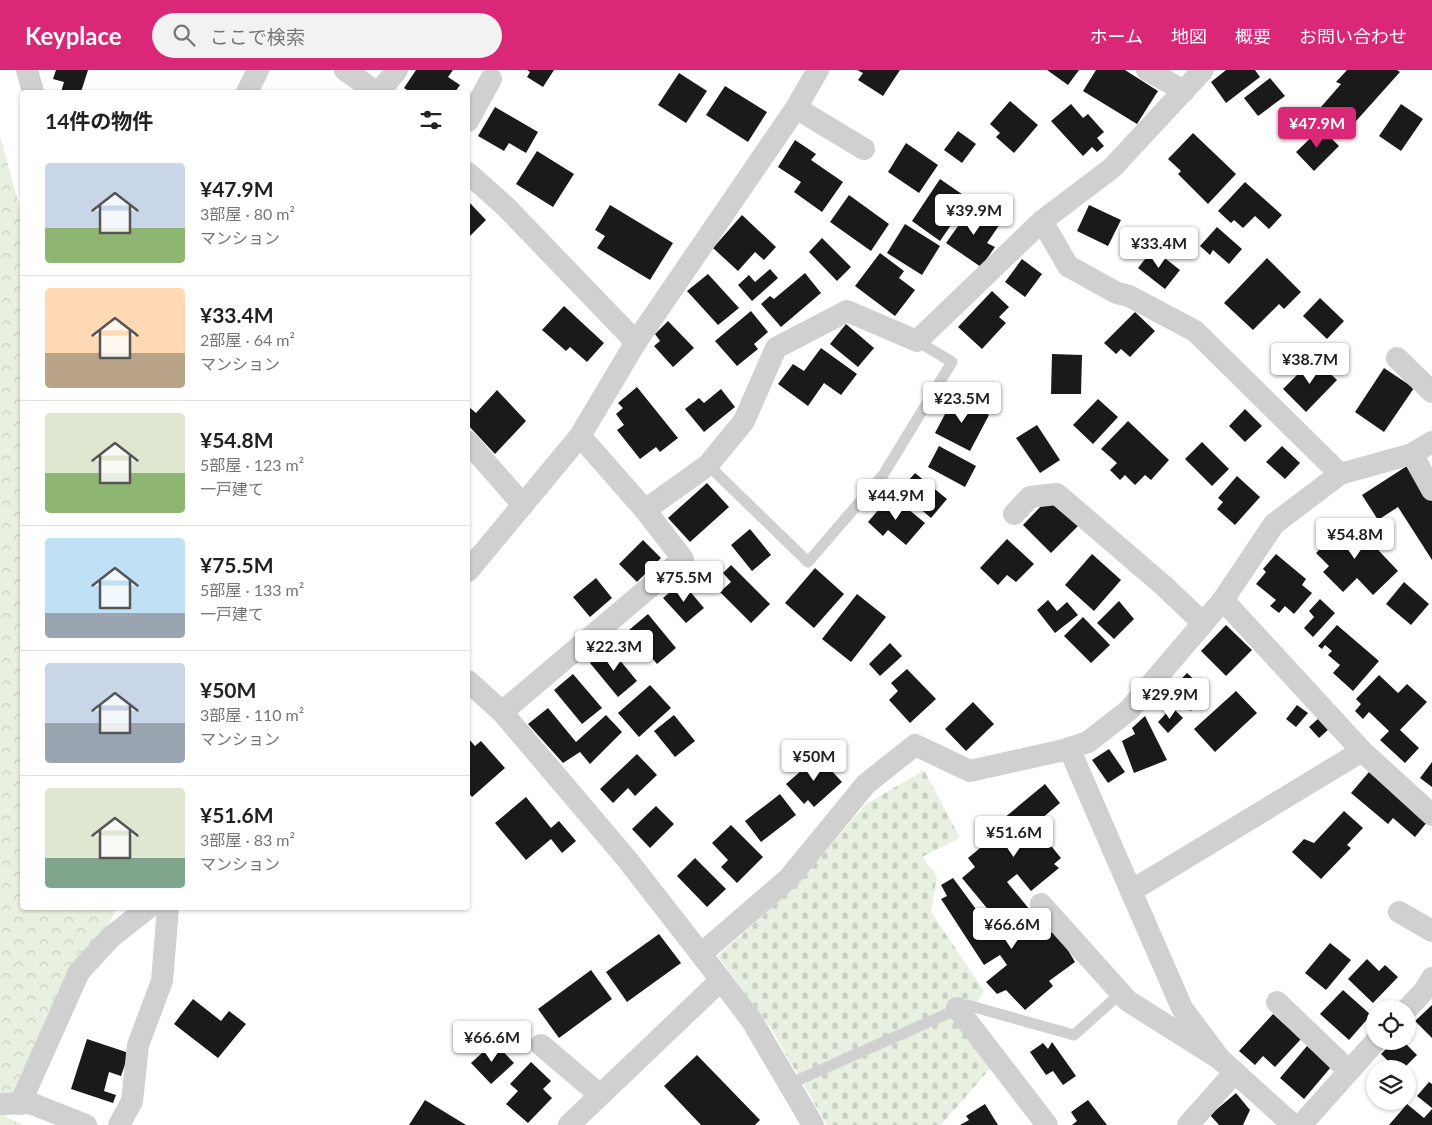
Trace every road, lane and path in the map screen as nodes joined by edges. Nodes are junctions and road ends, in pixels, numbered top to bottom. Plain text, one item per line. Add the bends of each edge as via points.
1 (27, 70) edge
2 (258, 70) edge
3 (345, 70) edge
4 (397, 70) edge
5 (818, 70) edge
6 (1147, 70) edge
7 (1203, 70) edge
8 (491, 79) dead end
9 (33, 90) edge
10 (248, 90) edge
11 (375, 90) edge
12 (380, 90) edge
13 (1184, 92) junction
14 (796, 108) junction
15 (470, 116) edge
16 (864, 149) dead end
17 (470, 175) edge
18 (1042, 221) junction
19 (918, 341) junction
20 (636, 342) junction
21 (1397, 358) dead end
22 (1432, 392) edge
23 (580, 436) junction
24 (1432, 442) edge
25 (470, 444) edge
26 (1412, 454) junction
27 (708, 465) junction
28 (1340, 474) junction
29 (1432, 490) edge
30 (523, 505) junction
31 (645, 510) junction
32 (1014, 514) dead end
33 (470, 566) edge
34 (1223, 600) junction
35 (1203, 624) junction
36 (470, 683) edge
37 (502, 712) junction
38 (1069, 748) junction
39 (1362, 751) junction
40 (1432, 815) edge
41 (1131, 891) junction
42 (1041, 904) dead end
43 (145, 910) edge
44 (168, 910) edge
45 (1399, 912) dead end
46 (1432, 931) edge
47 (701, 954) junction
48 (721, 980) junction
49 (1429, 989) edge
50 (1121, 993) junction
51 (1416, 1001) edge
52 (1277, 1002) dead end
53 (957, 1008) junction
54 (541, 1044) dead end
55 (1368, 1050) edge
56 (1227, 1065) junction
57 (1348, 1071) junction
58 (789, 1084) junction
59 (600, 1096) junction
60 (10, 1104) edge
61 (86, 1125) edge
62 (119, 1125) edge
63 (569, 1125) edge
64 (813, 1125) edge
65 (1047, 1125) edge
66 (1188, 1125) edge
67 (1293, 1125) edge
68 (1301, 1125) edge

1 - 9 street
2 - 10 street
3 - 11 street
4 - 12 street
5 - 14 street
6 - 13 street
7 - 13 street
8 - 15 street
13 - 18 street via 1112,168
14 - 16 street
14 - 20 street
17 - 20 street via 505,206
18 - 19 street
18 - 28 street via 1068,266 1195,331
19 - 27 street via 847,311 776,348 744,421
19 - 27 lane via 952,362 884,475 808,562
20 - 23 street
21 - 22 street
23 - 30 street
23 - 31 street
24 - 26 street
25 - 30 street
26 - 28 street
26 - 29 street
27 - 31 street
28 - 34 street via 1274,524
30 - 33 street
31 - 37 street via 682,559
32 - 35 street via 1030,497 1057,494
34 - 35 street
34 - 39 street
35 - 38 street via 1129,710 1088,742
36 - 37 street
37 - 47 street via 626,858
38 - 41 street
38 - 47 street via 970,771 914,745 866,784 789,878
39 - 40 street
39 - 41 street
41 - 56 street via 1182,1008
42 - 50 street
43 - 60 street via 111,937 79,972
44 - 62 street via 162,981 138,1046 132,1101
45 - 46 street
47 - 48 street
48 - 58 street via 752,1021
48 - 59 street
49 - 51 street
50 - 53 lane via 1074,1035 967,1005
50 - 56 street via 1128,1001
52 - 57 street
53 - 58 lane
53 - 65 street
54 - 59 street
55 - 57 street
56 - 66 street
56 - 67 street
57 - 68 street
58 - 64 street
59 - 63 street
60 - 61 street via 30,1103

